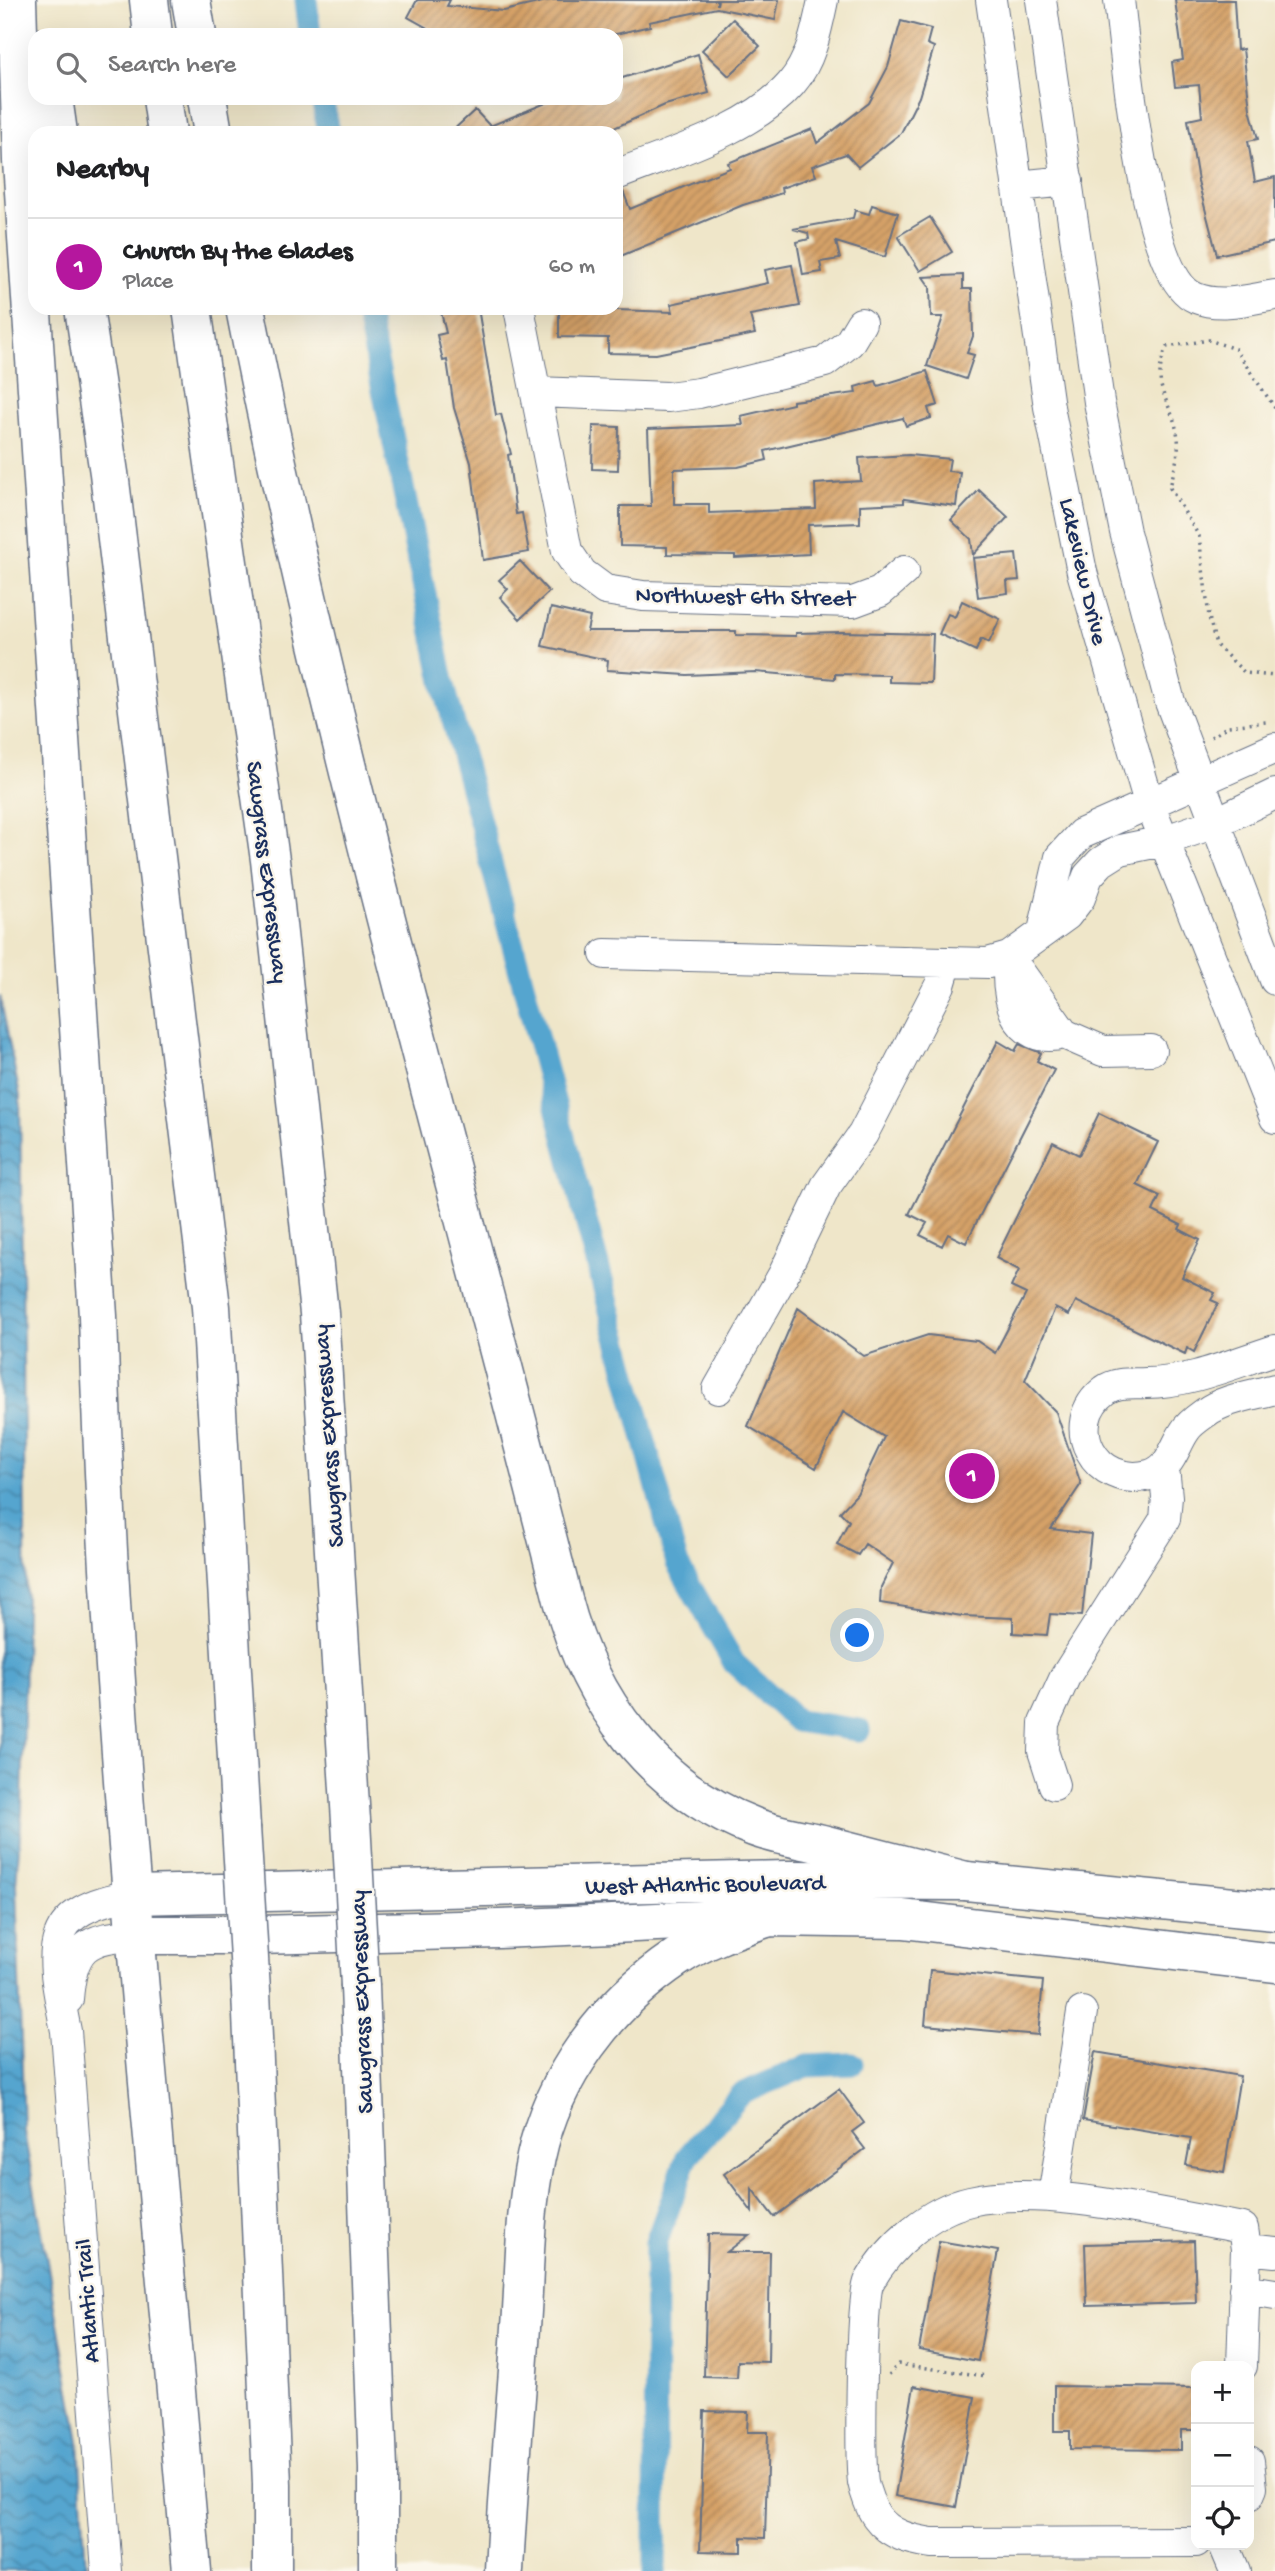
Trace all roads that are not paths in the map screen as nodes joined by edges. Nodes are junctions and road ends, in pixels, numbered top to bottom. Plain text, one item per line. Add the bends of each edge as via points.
1 (17, 0) edge
2 (38, 0) edge
3 (149, 0) edge
4 (191, 0) edge
5 (823, 0) edge
6 (991, 0) edge
7 (1041, 0) edge
8 (1119, 0) edge
9 (42, 28) edge
10 (152, 28) edge
11 (196, 28) edge
12 (54, 105) edge
13 (163, 105) edge
14 (208, 105) edge
15 (57, 126) edge
16 (166, 126) edge
17 (212, 126) edge
18 (623, 172) edge
19 (1068, 181) junction
20 (1017, 186) junction
21 (28, 255) edge
22 (1275, 295) edge
23 (32, 315) edge
24 (85, 315) edge
25 (193, 315) edge
26 (246, 315) edge
27 (520, 315) edge
28 (861, 323) dead end
29 (536, 391) junction
30 (904, 571) dead end
31 (1275, 748) edge
32 (1199, 783) junction
33 (1275, 793) edge
34 (1149, 803) junction
35 (1215, 823) junction
36 (1163, 841) junction
37 (1043, 931) junction
38 (605, 954) dead end
39 (1009, 957) junction
40 (947, 962) junction
41 (1275, 980) edge
42 (1151, 1050) dead end
43 (1275, 1118) edge
44 (1275, 1350) edge
45 (718, 1389) dead end
46 (1275, 1389) edge
47 (1164, 1467) junction
48 (1054, 1785) dead end
49 (966, 1881) junction
50 (133, 1895) junction
51 (1275, 1912) edge
52 (769, 1917) junction
53 (136, 1935) junction
54 (1275, 1963) edge
55 (1082, 2012) dead end
56 (66, 2031) junction
57 (1053, 2197) junction
58 (1261, 2250) edge
59 (1244, 2289) junction
60 (1275, 2294) edge
61 (1242, 2361) edge
62 (1191, 2542) edge
63 (1226, 2550) edge
64 (107, 2571) edge
65 (192, 2571) edge
66 (272, 2571) edge
67 (378, 2571) edge
68 (504, 2571) edge
69 (1235, 2571) edge

1 - 21 main road
2 - 9 main road
3 - 10 main road
4 - 11 main road
5 - 18 street via 817,33 791,85 710,138
6 - 20 street, Lakeview Drive
7 - 19 street, Lakeview Drive
8 - 22 street via 1133,122 1160,248 1174,281 1195,298 1228,303
12 - 15 main road
13 - 16 main road
14 - 17 main road
19 - 20 street
19 - 32 street, Lakeview Drive via 1099,402 1125,532 1170,702
20 - 34 street, Lakeview Drive via 1049,407 1082,572
23 - 50 main road
24 - 66 main road, bridge via 109,473 211,1307 251,1991
25 - 67 main road, Sawgrass Expressway, bridge via 270,860 317,1300 360,1986
26 - 49 main road via 333,714 581,1658 610,1711 646,1756 714,1807 777,1835
27 - 29 street
28 - 29 street via 849,344 825,362 699,393 668,397
29 - 30 street, Northwest 6th Street via 567,551 582,573 605,590 643,596 853,602 880,592
31 - 32 street
32 - 34 street
32 - 35 street, Lakeview Drive
33 - 35 street
34 - 36 street, Lakeview Drive
34 - 37 street via 1081,834 1060,857
35 - 36 street
35 - 41 street, Lakeview Drive
36 - 37 street via 1120,850 1101,862 1067,915
36 - 43 street, Lakeview Drive
37 - 39 street
38 - 40 street
39 - 40 street via 988,963
39 - 42 street via 1009,994 1014,1013 1025,1028 1041,1036 1064,1034 1102,1051
40 - 45 street via 940,985 863,1134 826,1186 783,1275
44 - 47 street via 1176,1380 1126,1382 1106,1389 1092,1404 1084,1425 1088,1449 1106,1471 1127,1478 1151,1475
46 - 47 street via 1208,1410 1186,1429
47 - 48 street via 1165,1519 1065,1677 1044,1723 1042,1751
49 - 50 main road, West Atlantic Boulevard via 787,1880
49 - 51 main road, West Atlantic Boulevard
50 - 53 main road
50 - 56 street, Atlantic Trail via 84,1908 66,1923 57,1939 54,1960
52 - 53 main road, West Atlantic Boulevard via 432,1931
52 - 54 main road, West Atlantic Boulevard via 903,1919
52 - 68 main road via 700,1944 630,1996 570,2070 544,2126 524,2244
53 - 56 street, Atlantic Trail via 101,1938 80,1952 70,1976
53 - 65 main road
55 - 57 street
56 - 64 street, Atlantic Trail
57 - 58 street via 1243,2228
57 - 62 street via 969,2201 921,2224 893,2250 868,2284 861,2446 864,2485 876,2517 903,2538 932,2543
58 - 59 street
59 - 60 street
59 - 61 street
63 - 69 street

